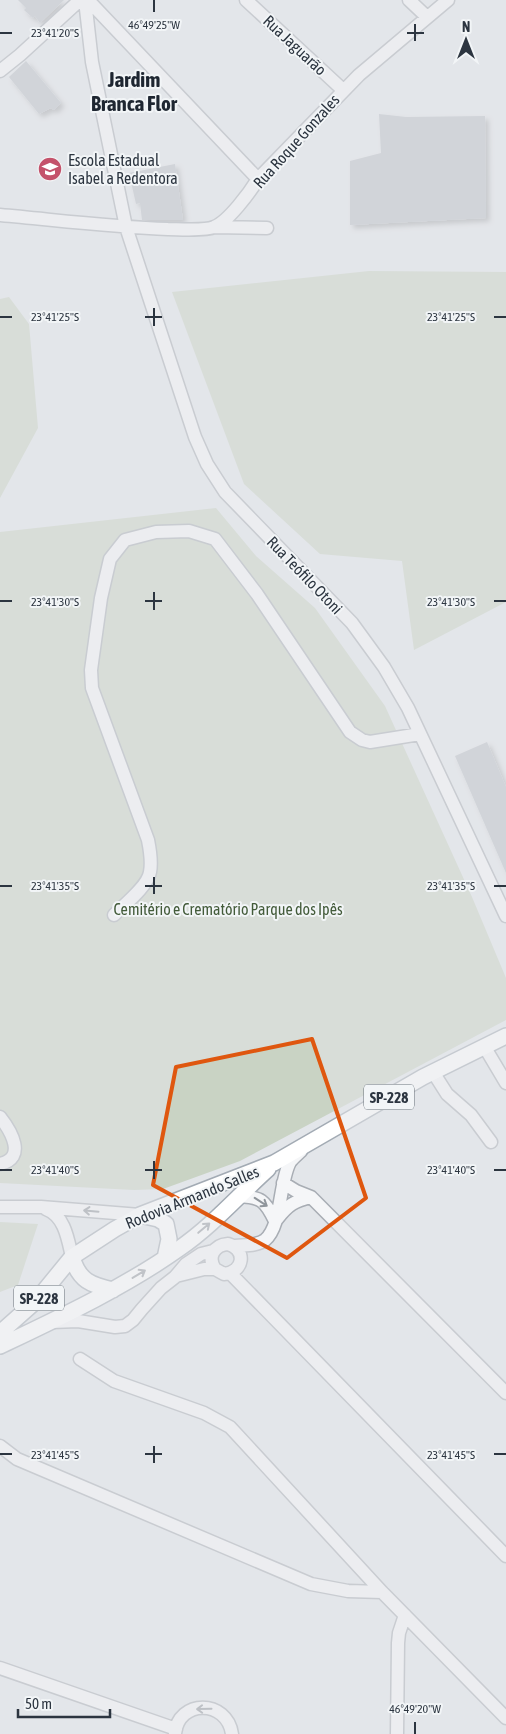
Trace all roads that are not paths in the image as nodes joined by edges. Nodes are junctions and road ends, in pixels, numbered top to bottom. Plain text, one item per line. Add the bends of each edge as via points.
1 (80, 0) edge
2 (86, 0) edge
3 (246, 0) edge
4 (409, 0) edge
5 (448, 0) edge
6 (427, 17) junction
7 (0, 71) edge
8 (343, 90) junction
9 (258, 179) junction
10 (0, 215) edge
11 (126, 227) junction
12 (214, 227) junction
13 (266, 228) dead end
14 (420, 734) junction
15 (114, 915) dead end
16 (506, 916) edge
17 (506, 1036) edge
18 (484, 1046) junction
19 (433, 1072) junction
20 (506, 1083) edge
21 (0, 1117) edge
22 (310, 1142) junction
23 (491, 1142) dead end
24 (274, 1163) junction
25 (0, 1164) edge
26 (283, 1183) junction
27 (238, 1196) junction
28 (311, 1197) junction
29 (0, 1207) edge
30 (41, 1207) junction
31 (140, 1215) junction
32 (275, 1221) junction
33 (254, 1244) junction
34 (235, 1246) junction
35 (213, 1251) junction
36 (72, 1257) junction
37 (165, 1258) junction
38 (242, 1258) junction
39 (215, 1269) junction
40 (230, 1274) junction
41 (175, 1277) junction
42 (113, 1290) junction
43 (94, 1299) junction
44 (48, 1322) junction
45 (100, 1324) junction
46 (0, 1333) edge
47 (0, 1346) edge
48 (80, 1360) dead end
49 (506, 1392) edge
50 (0, 1446) edge
51 (506, 1556) edge
52 (382, 1592) junction
53 (405, 1615) junction
54 (0, 1668) edge
55 (506, 1718) edge
56 (175, 1732) edge
57 (232, 1734) edge
58 (397, 1734) edge

1 - 7 street
2 - 9 street
2 - 11 street, Rua Teófilo Otoni via 92,62
3 - 8 street, Rua Jaguarão
4 - 6 street
5 - 6 street, Rua Roque Gonzales
6 - 8 street, Rua Roque Gonzales
8 - 9 street, Rua Roque Gonzales
9 - 12 street, Rua Roque Gonzales via 238,206
10 - 11 street
11 - 12 street
11 - 14 street, Rua Teófilo Otoni via 194,437 207,464 225,492 352,623 384,667
12 - 13 street
14 - 15 street via 370,742 350,732 258,594 215,539 189,531 156,532 125,540 110,559 101,598 91,670 92,688 148,840 151,865 146,883
14 - 16 street, Rua Teófilo Otoni
17 - 18 main road, Rodovia Armando Salles / SP-228
18 - 19 main road, Rodovia Armando Salles / SP-228
18 - 20 street
19 - 22 main road, Rodovia Armando Salles / SP-228
19 - 23 street via 447,1094 472,1115
21 - 25 street via 15,1144 13,1156
22 - 24 main road, Rodovia Armando Salles / SP-228
22 - 26 street via 291,1160
24 - 27 main road, Rodovia Armando Salles / SP-228
24 - 31 main road, Rodovia Armando Salles / SP-228
26 - 28 street
26 - 32 street
27 -> 32 street via 262,1200
37 -> 27 main road, Rodovia Armando Salles / SP-228 via 182,1247
28 - 32 street via 296,1200
28 - 49 street
29 - 30 street
31 -> 30 street
30 - 36 street via 58,1216
31 - 36 main road, Rodovia Armando Salles / SP-228
31 - 37 main road via 166,1224 169,1239
32 - 33 street via 266,1239
33 - 34 street
33 - 38 street
34 - 35 street via 223,1244
34 - 38 street
35 - 39 street via 211,1260
35 - 41 street via 200,1254
36 - 42 main road via 83,1278
36 - 46 main road, Rodovia Armando Salles / SP-228 via 36,1301
42 -> 37 main road, Rodovia Armando Salles / SP-228
38 - 40 street via 238,1268
39 - 40 street
39 - 41 street via 192,1271
40 - 51 street
41 - 45 street via 125,1326
42 - 43 main road, Rodovia Armando Salles / SP-228
43 - 44 main road, Rodovia Armando Salles / SP-228
43 - 45 street via 94,1311
44 - 45 street
44 - 47 main road, Rodovia Armando Salles / SP-228
48 - 52 street via 114,1381 204,1413 230,1427
50 - 52 street via 17,1459 311,1584 348,1591
52 - 53 street
53 - 55 street
53 - 58 street via 398,1643
54 - 56 street
57 -> 56 street via 227,1719 220,1712 203,1707 186,1713

